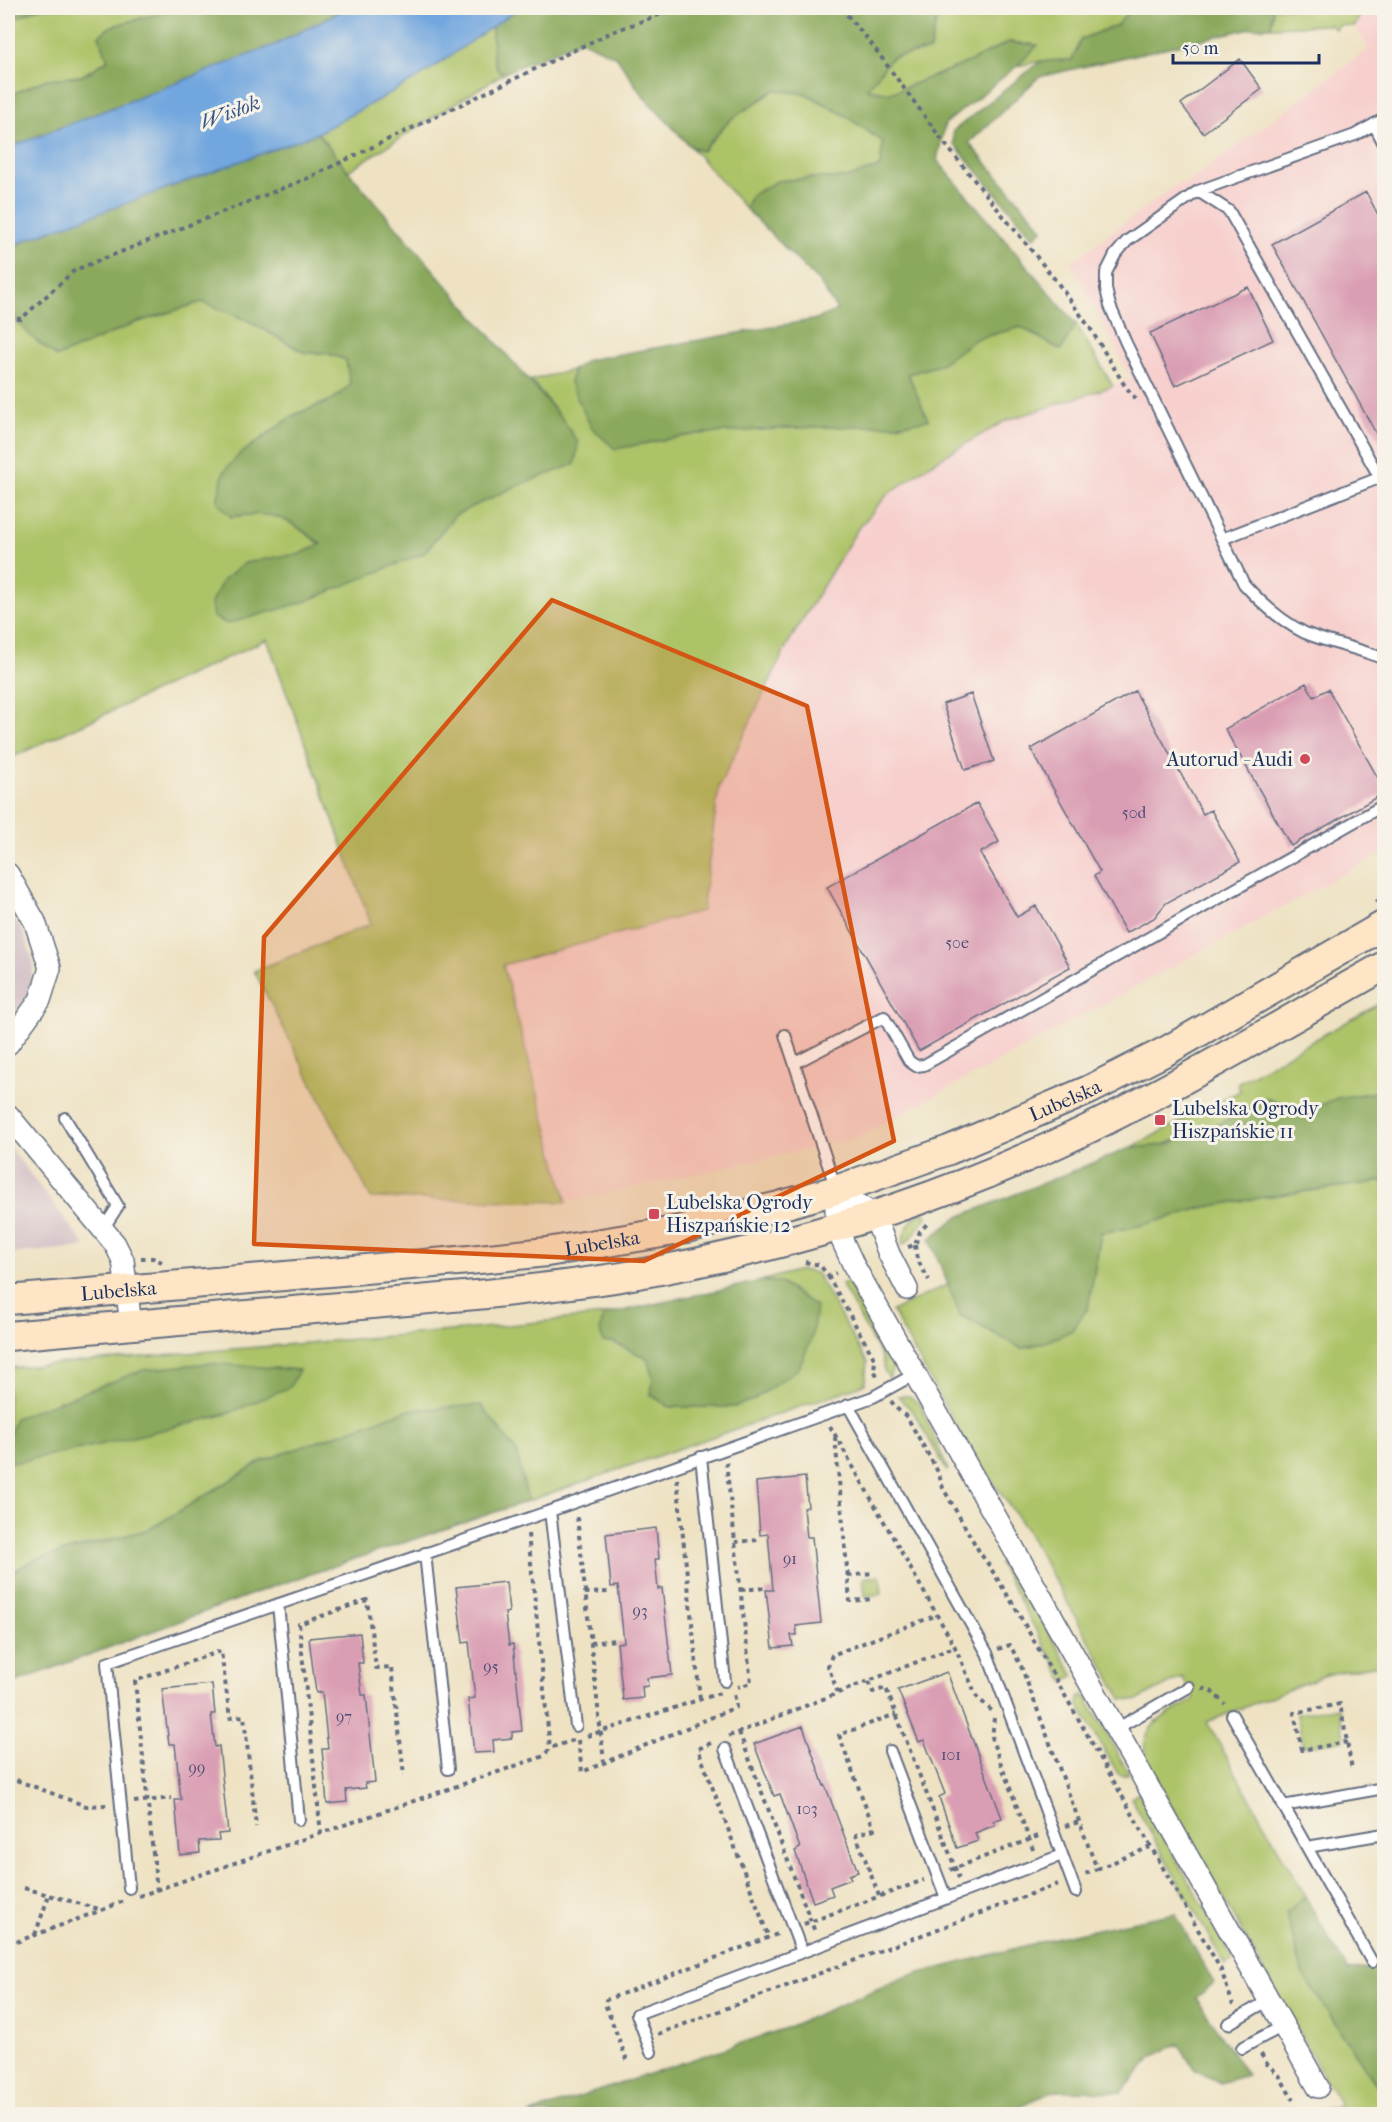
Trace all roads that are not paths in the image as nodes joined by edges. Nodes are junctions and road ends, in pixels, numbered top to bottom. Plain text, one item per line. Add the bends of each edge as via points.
1 (1384, 118) edge
2 (1374, 124) junction
3 (1384, 144) edge
4 (1198, 191) junction
5 (1382, 476) edge
6 (1222, 539) junction
7 (1384, 659) edge
8 (1384, 806) edge
9 (8, 874) edge
10 (1379, 914) edge
11 (1384, 966) edge
12 (1207, 1026) junction
13 (785, 1035) dead end
14 (8, 1044) edge
15 (1225, 1056) junction
16 (795, 1063) junction
17 (8, 1115) edge
18 (65, 1118) dead end
19 (836, 1190) junction
20 (874, 1215) junction
21 (836, 1227) junction
22 (103, 1229) junction
23 (907, 1288) dead end
24 (128, 1289) junction
25 (8, 1299) edge
26 (131, 1325) junction
27 (8, 1336) edge
28 (915, 1374) junction
29 (848, 1406) junction
30 (700, 1457) junction
31 (550, 1511) junction
32 (425, 1553) junction
33 (278, 1604) junction
34 (729, 1685) road end
35 (1189, 1688) road end
36 (1232, 1715) road end
37 (576, 1726) dead end
38 (1116, 1729) junction
39 (723, 1744) road end
40 (890, 1751) dead end
41 (448, 1768) dead end
42 (1384, 1788) edge
43 (1283, 1806) junction
44 (299, 1820) dead end
45 (1384, 1834) edge
46 (1306, 1847) junction
47 (1062, 1855) junction
48 (129, 1888) dead end
49 (1076, 1892) dead end
50 (946, 1898) junction
51 (802, 1952) junction
52 (1372, 1962) dead end
53 (1269, 2000) junction
54 (1228, 2024) dead end
55 (1283, 2026) junction
56 (1242, 2048) dead end
57 (651, 2052) dead end
58 (1318, 2087) dead end

1 - 2 lane
2 - 3 lane
2 - 4 lane via 1355,135
4 - 5 lane via 1229,211
4 - 6 lane via 1127,241 1107,273 1106,289 1110,306
5 - 6 lane
6 - 7 lane via 1244,584 1281,619 1307,633
8 - 16 lane via 924,1065 916,1066 909,1061 884,1017
9 - 14 street via 35,922 50,968 40,1000
10 - 12 main road, Lubelska
11 - 15 main road, Lubelska
12 - 15 main road via 1224,1036
12 - 19 main road, Lubelska via 1168,1050 1045,1110 949,1150
13 - 16 lane
15 - 20 main road, Lubelska via 1042,1151
16 - 19 lane
17 - 22 street
18 - 22 lane via 118,1206
19 - 20 street
19 - 21 street
19 - 24 main road, Lubelska via 674,1231 547,1252
20 - 21 main road, Lubelska
20 - 23 street
21 - 26 main road, Lubelska via 713,1258 561,1285
21 - 28 street
22 - 24 street via 123,1260
24 - 25 main road, Lubelska
24 - 26 street
26 - 27 main road, Lubelska
28 - 29 lane
28 - 38 street
29 - 30 lane
29 - 47 lane via 987,1653
30 - 31 lane
30 - 34 lane
31 - 32 lane
31 - 37 lane
32 - 33 lane
32 - 41 lane
33 - 44 lane
33 - 48 lane via 107,1662
35 - 38 lane
36 - 43 lane
38 - 53 street
39 - 51 lane
40 - 50 lane
42 - 43 lane
43 - 46 lane
45 - 46 lane
46 - 52 lane
47 - 49 lane
47 - 50 lane
50 - 51 lane
51 - 57 lane via 637,2014
53 - 54 lane
53 - 55 street
55 - 56 lane
55 - 58 street

